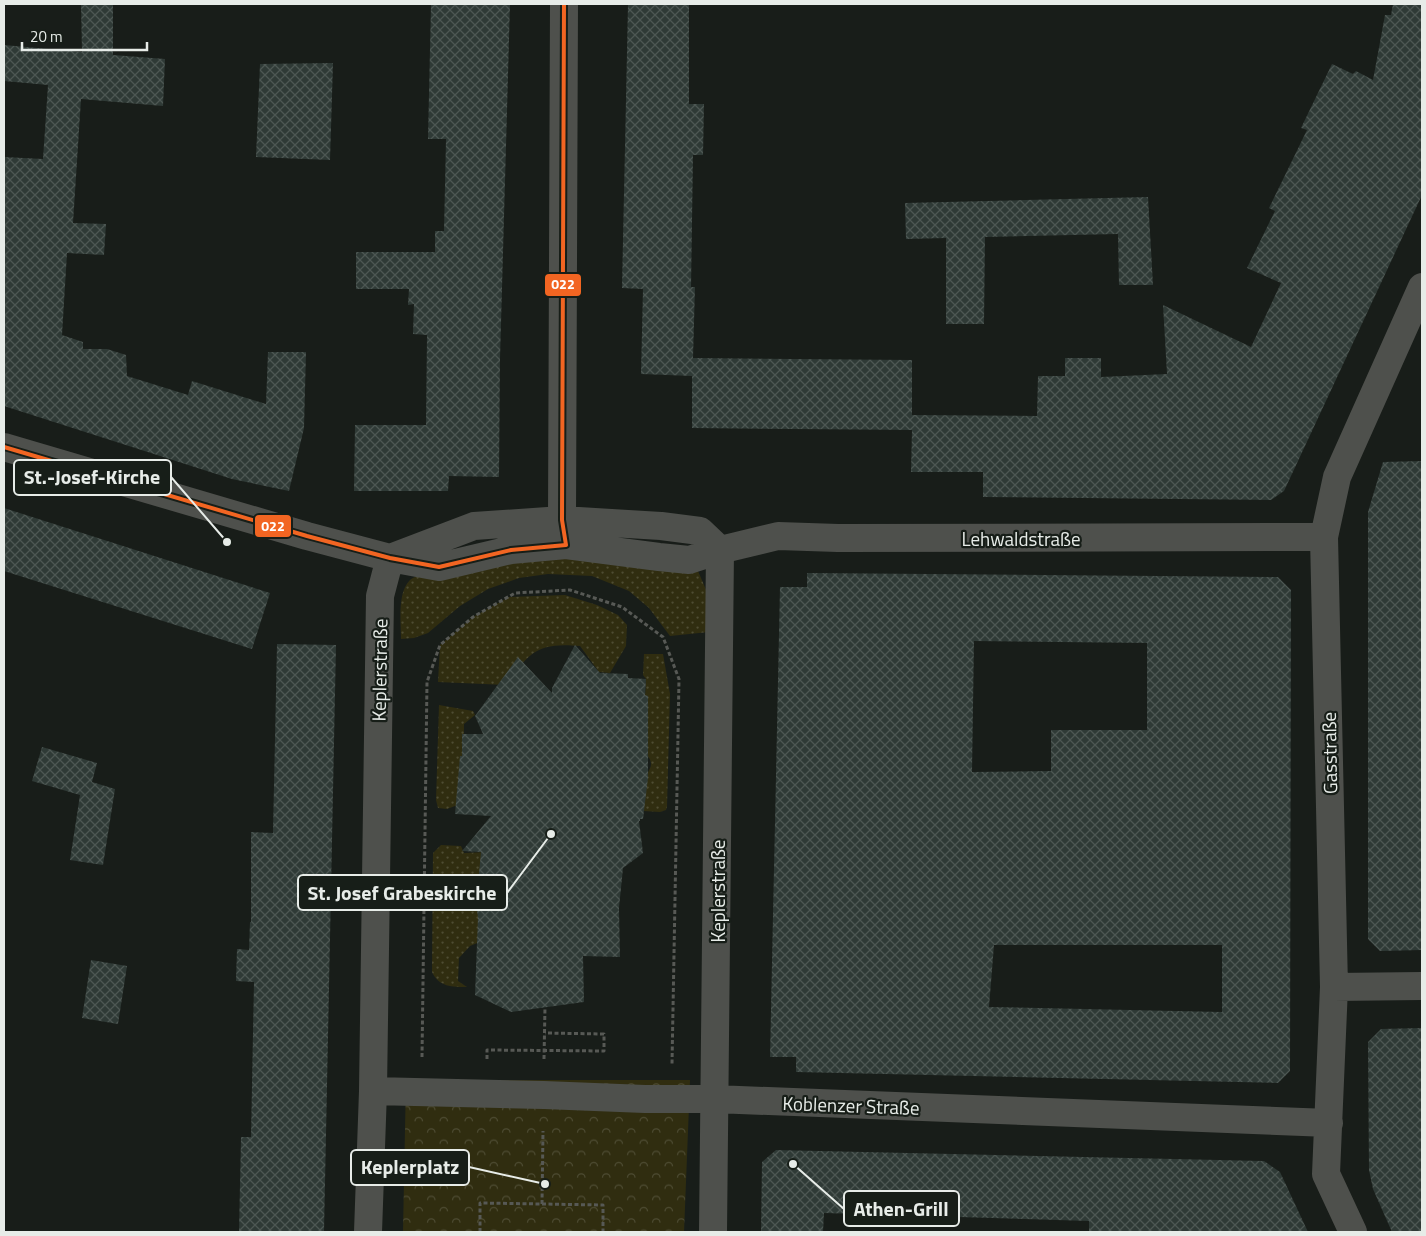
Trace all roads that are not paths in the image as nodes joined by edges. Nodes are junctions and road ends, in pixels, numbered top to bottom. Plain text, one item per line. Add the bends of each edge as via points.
1 (564, 4) edge
2 (1422, 287) edge
3 (4, 447) edge
4 (564, 532) junction
5 (1324, 537) junction
6 (720, 550) junction
7 (390, 558) junction
8 (1422, 986) edge
9 (1334, 987) junction
10 (373, 1091) junction
11 (715, 1099) junction
12 (1329, 1123) junction
13 (368, 1232) edge
14 (713, 1232) edge
15 (1353, 1232) edge

1 - 4 street
2 - 5 street, Gasstraße via 1337,477
3 - 7 street
4 - 6 street via 662,526 700,531
4 - 7 street via 511,550 439,567
5 - 6 street, Lehwaldstraße via 778,536
5 - 9 street, Gasstraße
6 - 11 street, Keplerstraße
7 - 10 street, Keplerstraße via 380,596
8 - 9 street
9 - 12 street, Gasstraße
10 - 11 street, Koblenzer Straße
10 - 13 street, Keplerstraße
11 - 12 street, Koblenzer Straße
11 - 14 street, Keplerstraße
12 - 15 street, Gasstraße via 1326,1174

